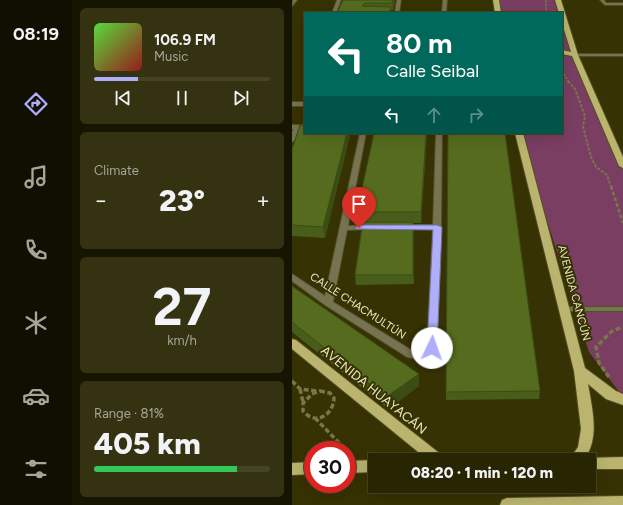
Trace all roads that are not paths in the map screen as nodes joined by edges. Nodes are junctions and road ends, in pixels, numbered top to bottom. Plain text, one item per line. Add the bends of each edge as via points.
1 (295, 0) edge
2 (339, 0) edge
3 (399, 0) edge
4 (445, 0) edge
5 (496, 0) edge
6 (558, 0) edge
7 (602, 0) edge
8 (292, 4) edge
9 (623, 4) edge
10 (334, 12) edge
11 (397, 12) edge
12 (444, 12) edge
13 (498, 12) edge
14 (562, 12) edge
15 (563, 24) edge
16 (563, 52) edge
17 (575, 55) junction
18 (623, 55) edge
19 (292, 104) edge
20 (304, 104) edge
21 (295, 127) edge
22 (363, 134) edge
23 (439, 134) edge
24 (519, 134) edge
25 (292, 140) edge
26 (623, 166) edge
27 (383, 227) edge
28 (398, 227) edge
29 (437, 227) junction
30 (344, 228) junction
31 (292, 277) edge
32 (328, 303) junction
33 (563, 309) junction
34 (623, 309) edge
35 (292, 343) edge
36 (580, 371) junction
37 (623, 400) edge
38 (429, 453) edge
39 (581, 453) edge
40 (596, 463) edge
41 (623, 463) edge
42 (368, 466) edge
43 (356, 467) edge
44 (304, 468) edge
45 (292, 469) edge
46 (623, 503) edge
47 (507, 505) edge

1 - 8 street
2 - 10 street
3 - 11 street
4 - 12 street
5 - 13 main road
6 - 14 main road
7 - 9 street via 605,4
15 - 17 main road
16 - 17 main road
17 - 18 street
17 - 26 main road
19 - 20 street
21 - 25 street
22 - 30 street
23 - 29 street
24 - 33 main road, AVENIDA CANCÚN
27 - 30 street
28 - 29 street
29 - 32 street, CALLE CHACMULTÚN via 432,348 429,352 423,355 410,354
30 - 32 street
31 - 32 street, CALLE CHACMULTÚN
33 - 34 lane
33 - 36 main road, AVENIDA CANCÚN
35 - 38 main road, AVENIDA HUAYACÁN
36 - 37 main road via 611,395
36 - 39 main road, AVENIDA CANCÚN via 588,429
40 - 41 main road
42 - 43 main road
44 - 45 main road
46 - 47 main road

